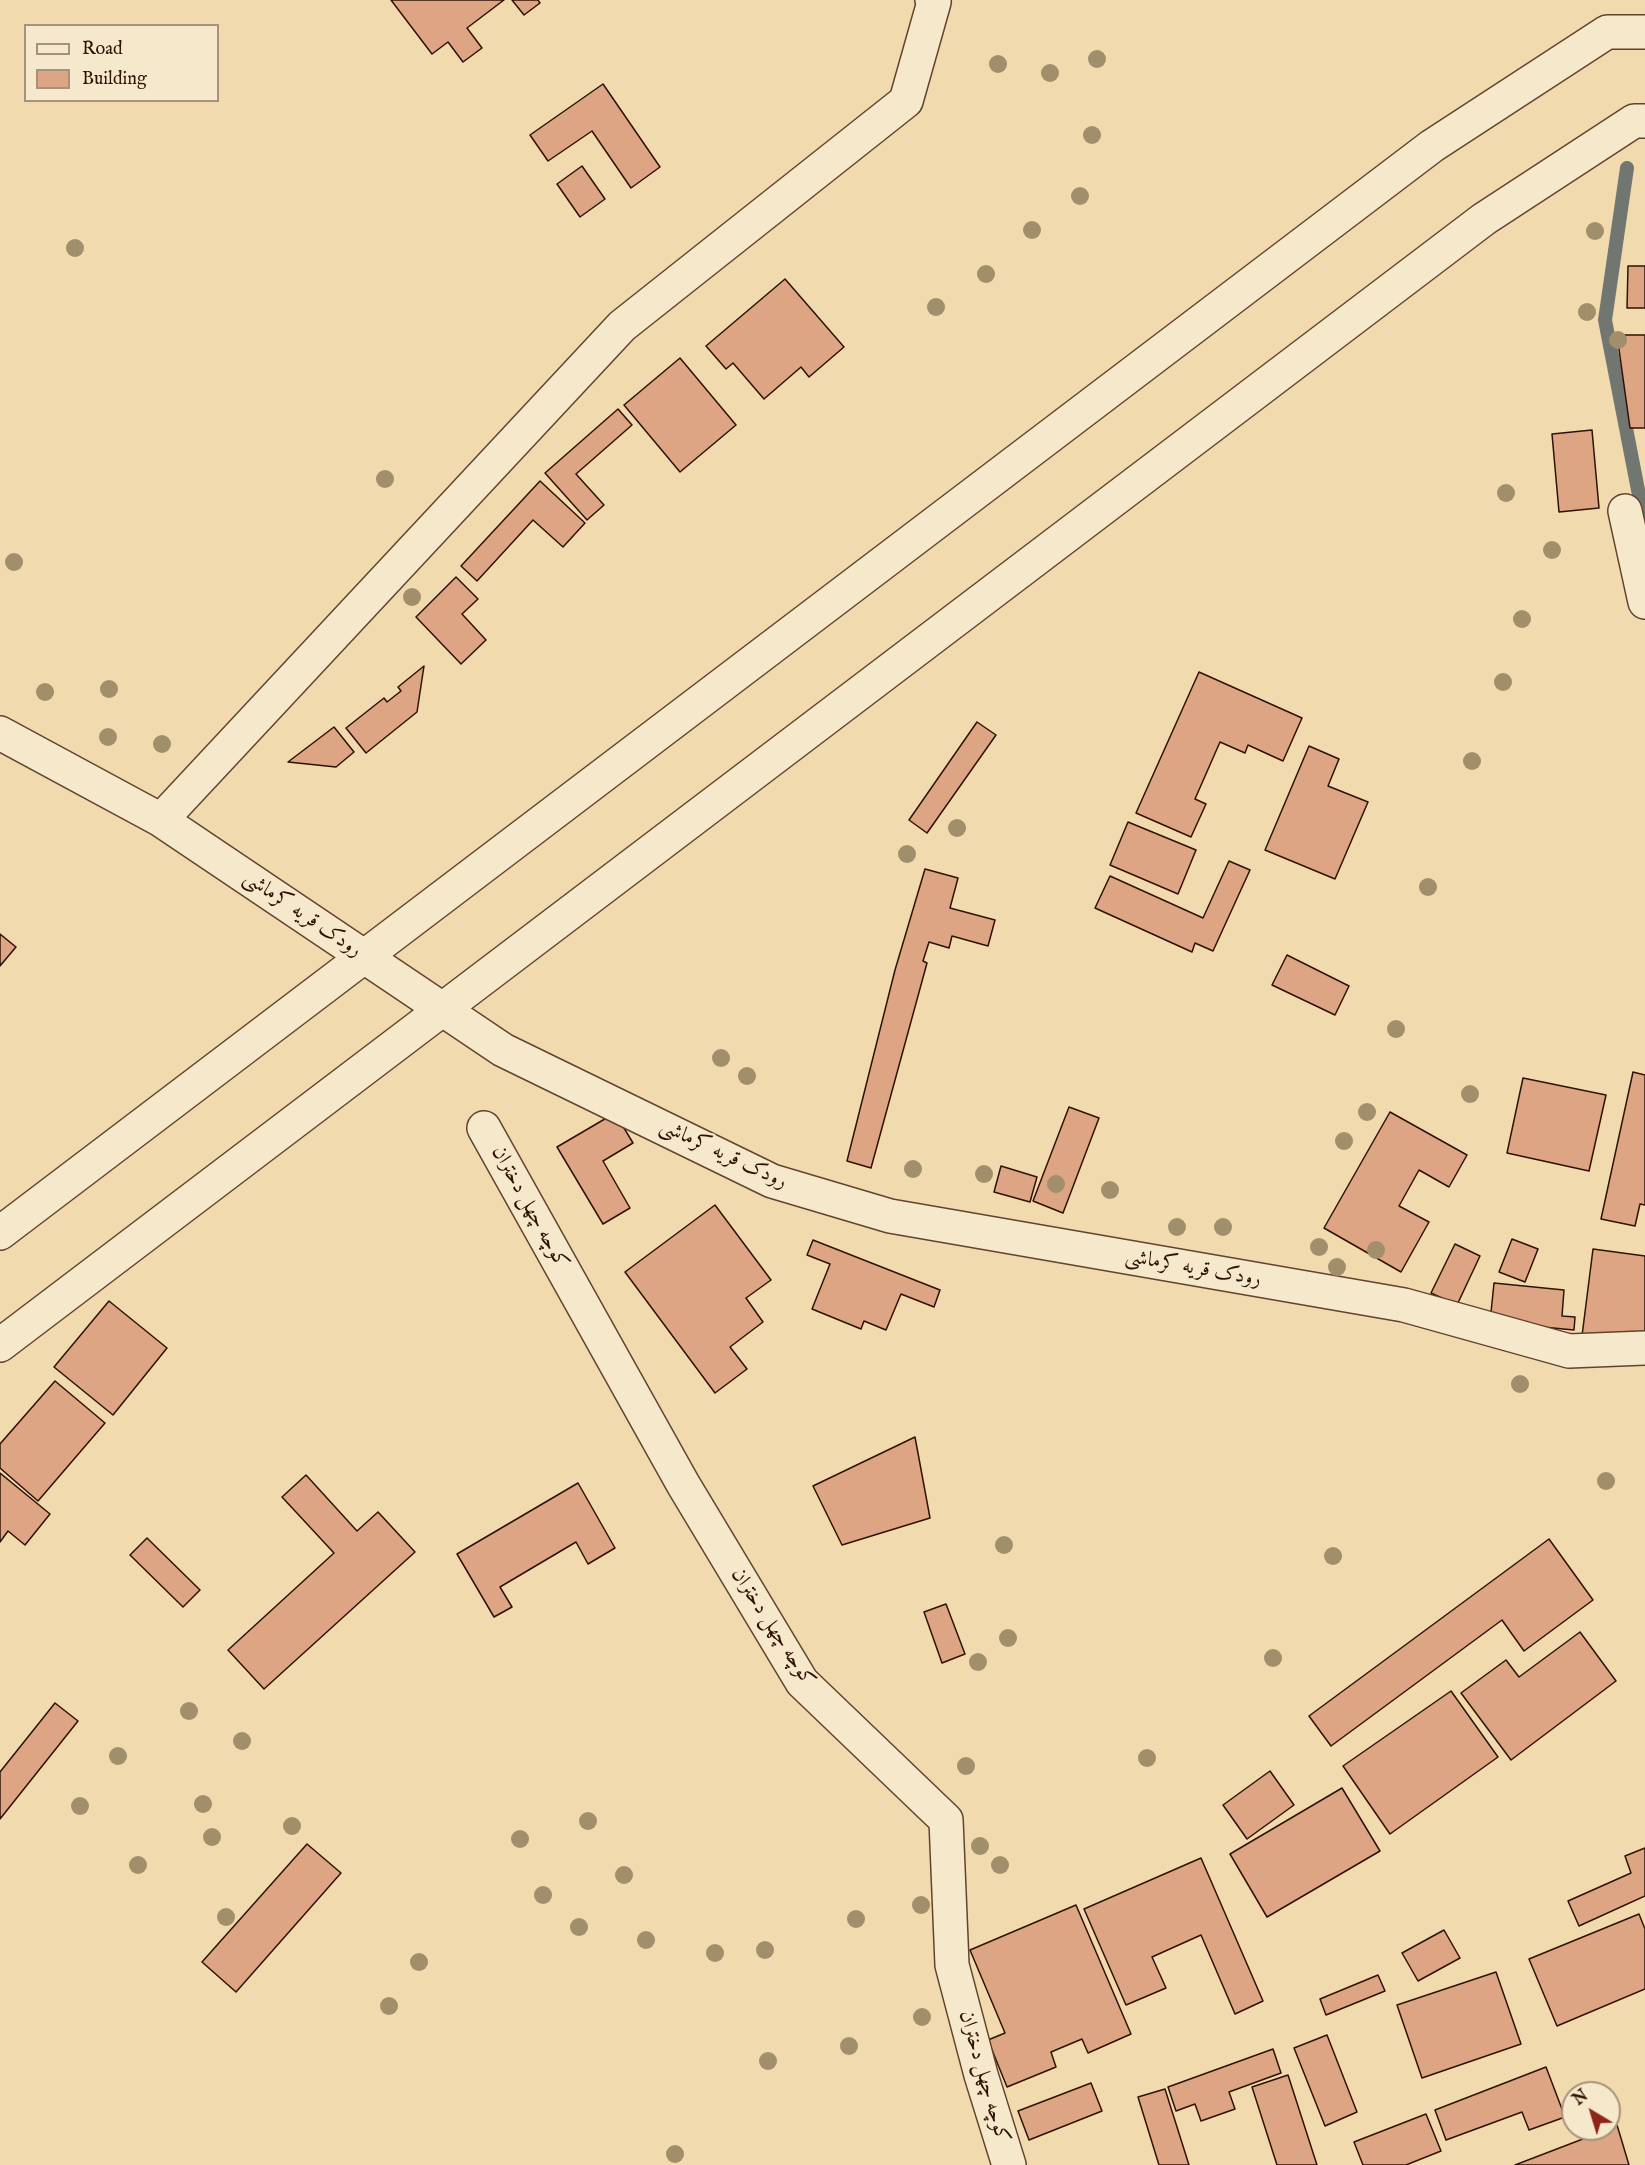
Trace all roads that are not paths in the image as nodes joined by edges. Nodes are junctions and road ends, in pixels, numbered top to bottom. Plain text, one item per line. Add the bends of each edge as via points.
1 (932, 0) edge
2 (1645, 32) edge
3 (1645, 121) edge
4 (1625, 512) dead end
5 (1645, 602) edge
6 (0, 733) edge
7 (160, 820) junction
8 (364, 957) junction
9 (442, 1009) junction
10 (484, 1128) dead end
11 (0, 1233) edge
12 (0, 1344) edge
13 (1645, 1348) edge
14 (1009, 2165) edge

1 - 7 street via 906,101 622,326
2 - 8 street via 1607,32 1432,146
3 - 9 street via 1634,121 1484,219
4 - 5 street
6 - 7 street, رودک قریه کرماشی
7 - 8 street, رودک قریه کرماشی
8 - 9 street, رودک قریه کرماشی
8 - 11 street
9 - 12 street
9 - 13 street, رودک قریه کرماشی via 502,1050 772,1181 890,1216 1404,1305 1569,1351
10 - 14 street, کوچه چهل دختران via 683,1484 802,1682 945,1820 952,1965

